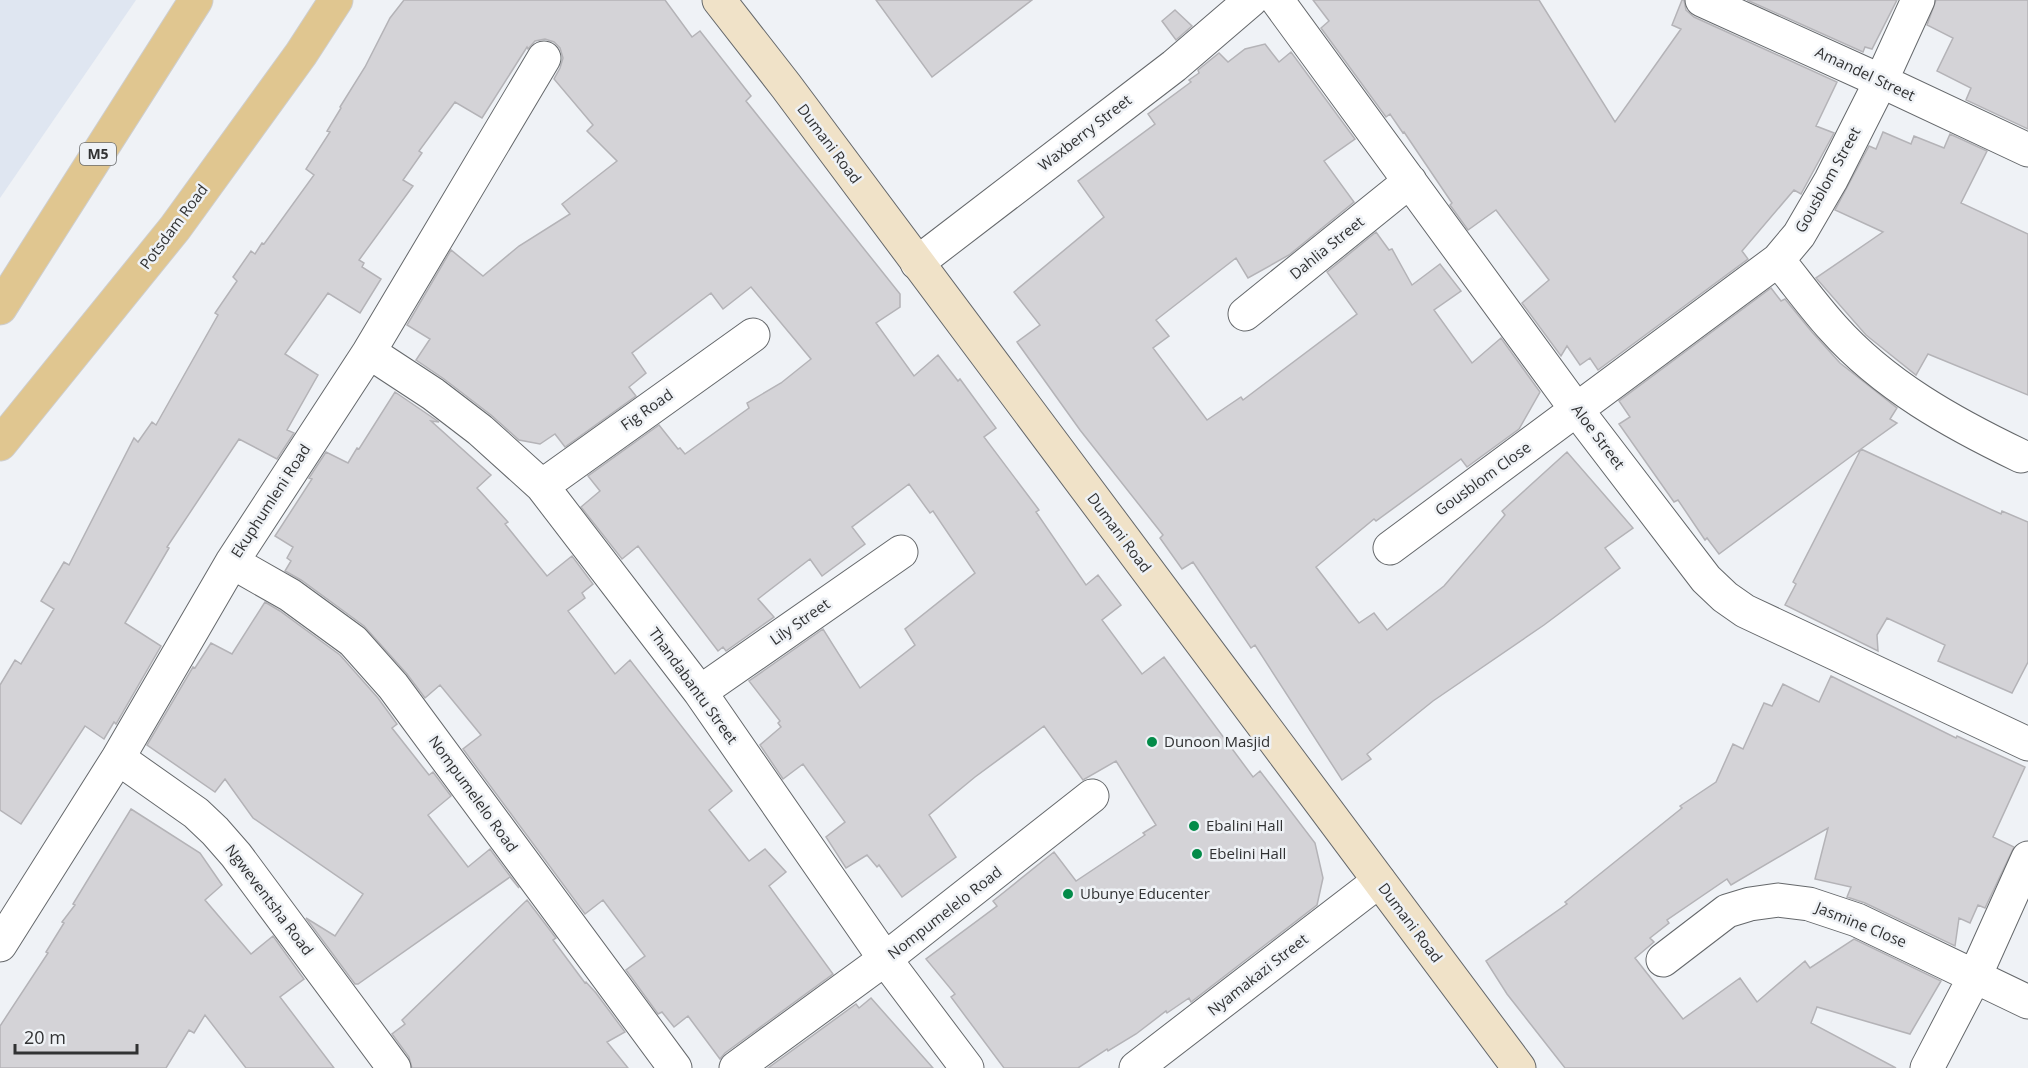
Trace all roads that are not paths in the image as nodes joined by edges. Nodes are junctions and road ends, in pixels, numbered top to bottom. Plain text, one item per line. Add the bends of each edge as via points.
1 (196, 0) edge
2 (336, 0) edge
3 (719, 0) edge
4 (1251, 0) edge
5 (1277, 0) edge
6 (1702, 0) edge
7 (1918, 0) edge
8 (544, 58) dead end
9 (1881, 81) junction
10 (2028, 150) edge
11 (1410, 182) junction
12 (1778, 260) junction
13 (917, 263) junction
14 (0, 308) edge
15 (1245, 314) dead end
16 (753, 335) dead end
17 (369, 352) junction
18 (1576, 410) junction
19 (0, 444) edge
20 (2021, 456) dead end
21 (542, 486) junction
22 (1390, 548) dead end
23 (901, 552) dead end
24 (232, 562) junction
25 (699, 692) junction
26 (2028, 744) edge
27 (117, 758) junction
28 (1092, 796) dead end
29 (2028, 858) edge
30 (1379, 881) junction
31 (0, 945) edge
32 (885, 959) junction
33 (1663, 960) dead end
34 (1976, 976) junction
35 (2028, 1002) edge
36 (394, 1068) edge
37 (675, 1068) edge
38 (736, 1068) edge
39 (967, 1068) edge
40 (1136, 1068) edge
41 (1519, 1068) edge
42 (1927, 1068) edge

1 - 14 main road, M5
2 - 19 main road, Potsdam Road via 175,228
3 - 13 street, Dumani Road
4 - 13 street, Waxberry Street via 1173,66
5 - 11 street, Aloe Street
6 - 9 street, Amandel Street
7 - 9 street, Gousblom Street
8 - 17 street, Ekuphumleni Road
9 - 10 street, Amandel Street
9 - 12 street, Gousblom Street via 1799,235
11 - 15 street, Dahlia Street
11 - 18 street, Aloe Street
12 - 18 street, Gousblom Street
12 - 20 street via 1833,328 1868,362 1924,405
13 - 30 street, Dumani Road
16 - 21 street, Fig Road
17 - 21 street, Thandabantu Street via 470,422
17 - 24 street, Ekuphumleni Road
18 - 22 street, Gousblom Close
18 - 26 street, Aloe Street via 1706,579 1725,597 1745,611
21 - 25 street, Thandabantu Street
23 - 25 street, Lily Street
24 - 27 street, Ekuphumleni Road
24 - 37 street, Nompumelelo Road via 290,595 345,636 393,686
25 - 32 street, Thandabantu Street
27 - 31 street, Ekuphumleni Road
27 - 36 street, Ngweventsha Road via 196,813 215,831
28 - 32 street, Nompumelelo Road
29 - 34 street
30 - 40 street, Nyamakazi Street
30 - 41 street, Dumani Road
32 - 38 street, Nompumelelo Road
32 - 39 street, Thandabantu Street
33 - 34 street, Jasmine Close via 1727,911 1778,900 1809,904 1857,920
34 - 35 street, Jasmine Close
34 - 42 street

